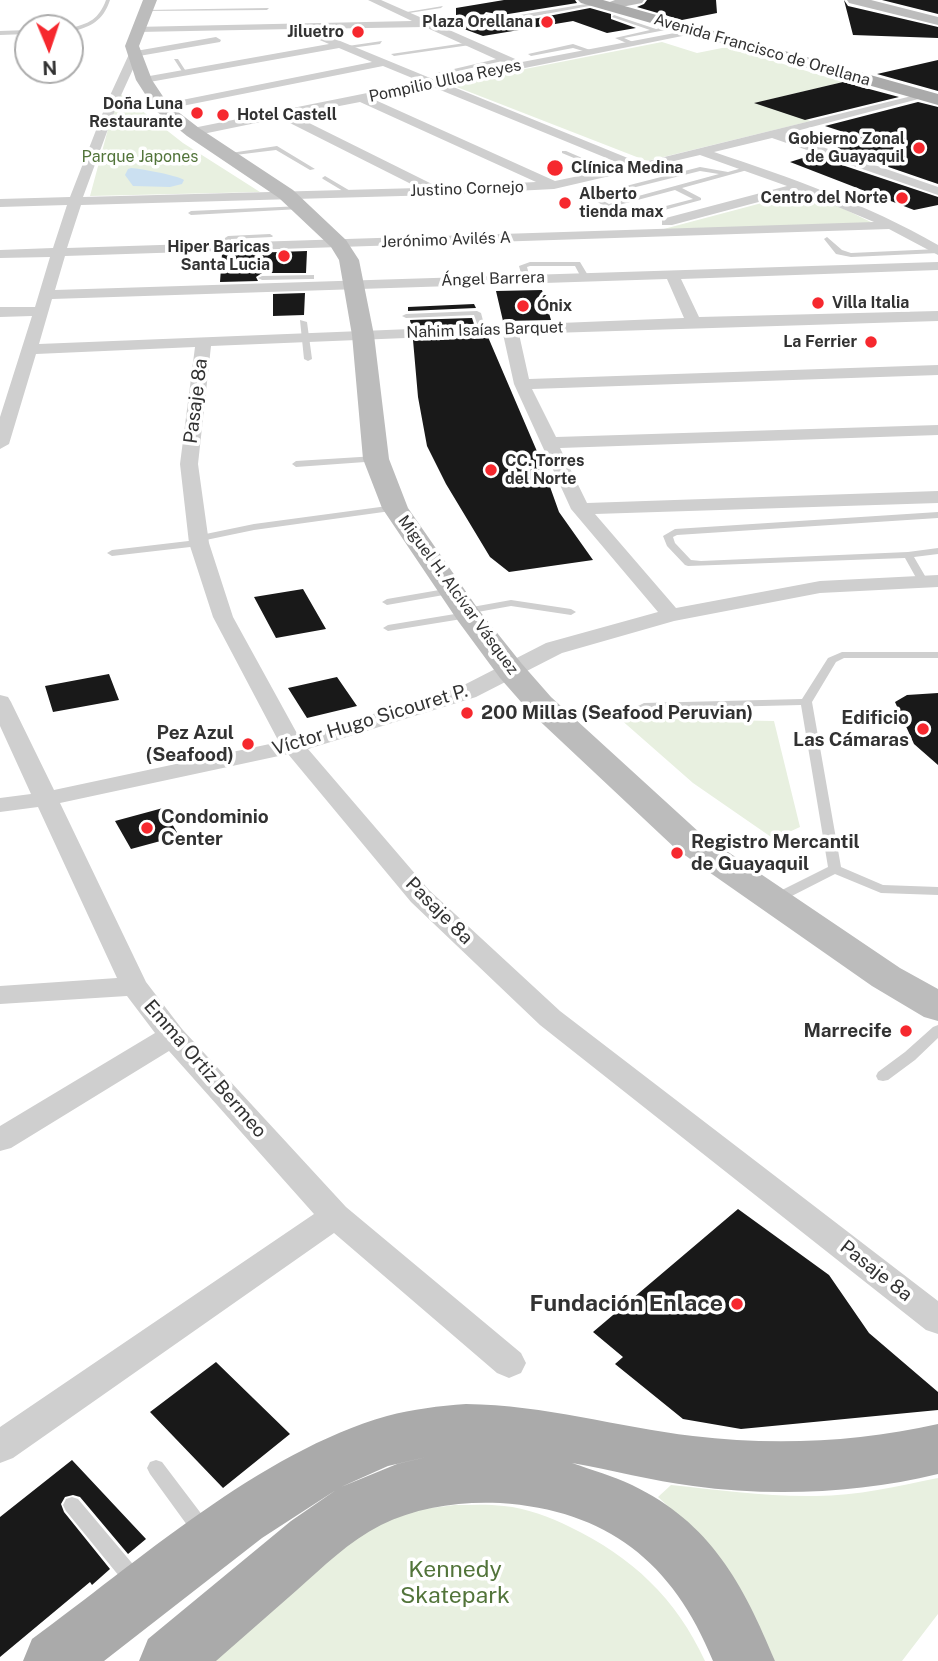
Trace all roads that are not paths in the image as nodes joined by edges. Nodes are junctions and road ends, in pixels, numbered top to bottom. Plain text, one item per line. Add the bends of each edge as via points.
1 (108, 0) edge
2 (373, 0) edge
3 (636, 0) edge
4 (854, 0) edge
5 (876, 0) edge
6 (596, 4) edge
7 (148, 5) edge
8 (440, 7) dead end
9 (267, 9) dead end
10 (403, 13) junction
11 (938, 18) edge
12 (427, 24) junction
13 (84, 27) edge
14 (283, 27) junction
15 (297, 27) junction
16 (690, 28) junction
17 (138, 29) junction
18 (657, 31) junction
19 (380, 42) dead end
20 (631, 43) junction
21 (473, 45) junction
22 (342, 46) junction
23 (590, 51) junction
24 (436, 53) dead end
25 (394, 54) dead end
26 (531, 54) dead end
27 (134, 55) junction
28 (505, 59) junction
29 (176, 60) dead end
30 (382, 63) junction
31 (519, 65) junction
32 (185, 72) junction
33 (440, 73) dead end
34 (144, 80) junction
35 (433, 84) junction
36 (933, 94) edge
37 (362, 98) junction
38 (162, 107) junction
39 (281, 114) junction
40 (192, 132) junction
41 (775, 135) junction
42 (564, 152) dead end
43 (701, 152) junction
44 (227, 154) junction
45 (639, 167) junction
46 (749, 168) junction
47 (312, 169) dead end
48 (614, 173) junction
49 (729, 174) junction
50 (325, 178) dead end
51 (655, 180) junction
52 (554, 185) junction
53 (802, 186) junction
54 (676, 188) junction
55 (437, 191) junction
56 (938, 191) edge
57 (350, 193) junction
58 (76, 201) junction
59 (293, 201) junction
60 (0, 202) edge
61 (608, 206) junction
62 (191, 213) dead end
63 (893, 225) junction
64 (630, 233) junction
65 (270, 236) dead end
66 (827, 239) dead end
67 (339, 244) junction
68 (227, 248) junction
69 (938, 251) edge
70 (60, 253) junction
71 (0, 254) edge
72 (938, 266) edge
73 (672, 274) junction
74 (262, 278) dead end
75 (303, 280) junction
76 (355, 284) junction
77 (47, 295) junction
78 (43, 311) junction
79 (0, 312) edge
80 (406, 316) dead end
81 (938, 316) edge
82 (694, 322) junction
83 (510, 329) junction
84 (305, 330) junction
85 (483, 330) junction
86 (363, 335) junction
87 (203, 343) junction
88 (32, 349) junction
89 (309, 359) dead end
90 (938, 370) edge
91 (522, 384) junction
92 (0, 390) edge
93 (18, 390) junction
94 (938, 430) edge
95 (548, 443) junction
96 (0, 444) edge
97 (376, 459) junction
98 (296, 464) dead end
99 (938, 497) edge
100 (395, 508) junction
101 (580, 509) junction
102 (938, 515) edge
103 (199, 541) junction
104 (938, 551) edge
105 (112, 553) dead end
106 (908, 555) junction
107 (930, 581) edge
108 (387, 602) dead end
109 (461, 606) junction
110 (571, 612) dead end
111 (671, 615) junction
112 (388, 628) dead end
113 (938, 655) edge
114 (511, 671) junction
115 (0, 702) edge
116 (806, 702) junction
117 (644, 706) dead end
118 (293, 746) junction
119 (46, 799) junction
120 (0, 805) edge
121 (835, 869) junction
122 (938, 891) edge
123 (771, 901) junction
124 (134, 986) junction
125 (0, 995) edge
126 (938, 1007) edge
127 (938, 1030) edge
128 (172, 1035) junction
129 (883, 1076) dead end
130 (0, 1140) edge
131 (335, 1216) junction
132 (938, 1320) edge
133 (509, 1363) dead end
134 (0, 1447) edge
135 (938, 1449) edge
136 (156, 1468) dead end
137 (72, 1505) dead end
138 (224, 1531) junction
139 (144, 1592) junction
140 (54, 1661) edge
141 (96, 1661) edge
142 (170, 1661) edge
143 (744, 1661) edge

1 - 13 lane via 101,19
2 - 10 street
3 - 6 street
3 - 36 main road, Avenida Francisco de Orellana
4 - 11 street
5 - 11 street
6 - 6 lane via 546,5 484,16 502,20
6 - 16 main road, Avenida Francisco de Orellana
6 - 18 lane
7 - 9 lane
7 - 17 street
8 - 10 lane
10 - 12 street
12 - 15 street
12 - 21 street
14 - 15 street
14 - 17 street
14 - 27 street
15 - 22 street
16 - 18 lane
16 - 20 street, Pompilio Ulloa Reyes
16 - 36 main road, Avenida Francisco de Orellana
17 - 27 street
18 - 20 lane via 618,38
19 - 22 lane
20 - 23 street, Pompilio Ulloa Reyes
21 - 24 lane
21 - 25 lane
21 - 28 street
22 - 30 street
22 - 32 street
23 - 26 lane via 573,46
23 - 31 street, Pompilio Ulloa Reyes
27 - 34 street, Miguel H. Alcívar Vásquez
27 - 58 street
28 - 31 street
28 - 33 lane
29 - 32 lane
30 - 35 street
30 - 38 street
31 - 35 street, Pompilio Ulloa Reyes
32 - 34 street
34 - 38 street, Miguel H. Alcívar Vásquez
35 - 37 street, Pompilio Ulloa Reyes
35 - 45 street
36 - 41 street, Justino Cornejo
37 - 39 street, Pompilio Ulloa Reyes
37 - 52 street
38 - 40 street, Miguel H. Alcívar Vásquez
39 - 40 street, Pompilio Ulloa Reyes
39 - 55 street
40 - 44 street, Miguel H. Alcívar Vásquez
41 - 43 street, Justino Cornejo
41 - 56 street
42 - 48 lane
43 - 45 street, Justino Cornejo
43 - 46 street
44 - 47 lane via 278,148
44 - 59 street, Miguel H. Alcívar Vásquez
45 - 48 street, Justino Cornejo
46 - 49 lane
46 - 53 street
48 - 52 street, Justino Cornejo
49 - 51 lane via 700,169
49 - 54 lane
50 - 57 lane
51 - 54 lane
51 - 61 lane via 590,197
52 - 55 street, Justino Cornejo
53 - 63 street
53 - 64 street
54 - 61 lane
54 - 61 lane via 699,200 635,216
55 - 57 street, Justino Cornejo
57 - 59 street, Justino Cornejo
58 - 59 street, Justino Cornejo
58 - 60 street, Justino Cornejo
58 - 70 street
59 - 62 lane
59 - 67 street, Miguel H. Alcívar Vásquez
63 - 64 street, Jerónimo Avilés A
63 - 69 street
64 - 67 street, Jerónimo Avilés A
65 - 68 lane via 230,237
66 - 69 lane via 842,254 851,255
67 - 68 street, Jerónimo Avilés A
67 - 76 street, Miguel H. Alcívar Vásquez
68 - 70 street, Jerónimo Avilés A
70 - 71 street, Jerónimo Avilés A
70 - 77 street
72 - 73 street, Ángel Barrera
73 - 76 street, Ángel Barrera
73 - 82 street
74 - 75 lane
75 - 76 street, Ángel Barrera
75 - 77 street, Ángel Barrera
76 - 86 street, Miguel H. Alcívar Vásquez
77 - 78 street
78 - 79 street
78 - 88 street
80 - 85 lane via 477,313
81 - 82 street, Nahim Isaías Barquet
82 - 83 street, Nahim Isaías Barquet
83 - 85 street, Nahim Isaías Barquet
83 - 91 street
84 - 86 street, Nahim Isaías Barquet
84 - 87 street, Nahim Isaías Barquet
84 - 89 lane
85 - 86 street, Nahim Isaías Barquet
86 - 97 street, Miguel H. Alcívar Vásquez
87 - 88 street, Nahim Isaías Barquet
87 - 103 street, Pasaje 8a via 189,464
88 - 93 street
90 - 91 street
91 - 95 street
92 - 93 street
93 - 96 street
94 - 95 street
95 - 101 street
97 - 98 lane
97 - 100 street, Miguel H. Alcívar Vásquez
99 - 101 street
100 - 103 lane via 254,527
100 - 109 street, Miguel H. Alcívar Vásquez
101 - 111 street
102 - 106 lane via 668,536 688,563
103 - 105 lane
103 - 118 street, Pasaje 8a via 223,617
104 - 106 lane
106 - 107 lane
107 - 111 street, Víctor Hugo Sicouret P. via 820,587
108 - 109 lane
109 - 110 lane via 511,603
109 - 112 lane
109 - 114 street, Miguel H. Alcívar Vásquez
111 - 114 street, Víctor Hugo Sicouret P. via 554,648
113 - 116 lane via 842,655 832,660
114 - 118 street, Víctor Hugo Sicouret P. via 468,692
114 - 123 street, Miguel H. Alcívar Vásquez via 540,704 688,841
115 - 119 street, Emma Ortiz Bermeo
116 - 117 lane
116 - 121 lane
118 - 119 street, Víctor Hugo Sicouret P.
118 - 132 street, Pasaje 8a via 420,896 550,1018
119 - 120 street, Víctor Hugo Sicouret P.
119 - 124 street, Emma Ortiz Bermeo
121 - 122 lane via 881,889
121 - 123 lane
123 - 126 street, Miguel H. Alcívar Vásquez
124 - 125 street
124 - 128 street, Emma Ortiz Bermeo
127 - 129 lane
128 - 130 street
128 - 131 street, Emma Ortiz Bermeo
131 - 133 street, Emma Ortiz Bermeo
131 - 134 street
135 - 138 main road via 837,1465 769,1465 695,1461 518,1430 464,1428 414,1435 357,1452 299,1479
136 - 138 lane
137 - 139 lane
138 - 139 main road
138 - 141 main road
139 - 140 main road
142 - 143 main road via 320,1532 361,1506 460,1477 513,1476 561,1485 608,1502 644,1522 679,1550 728,1620

